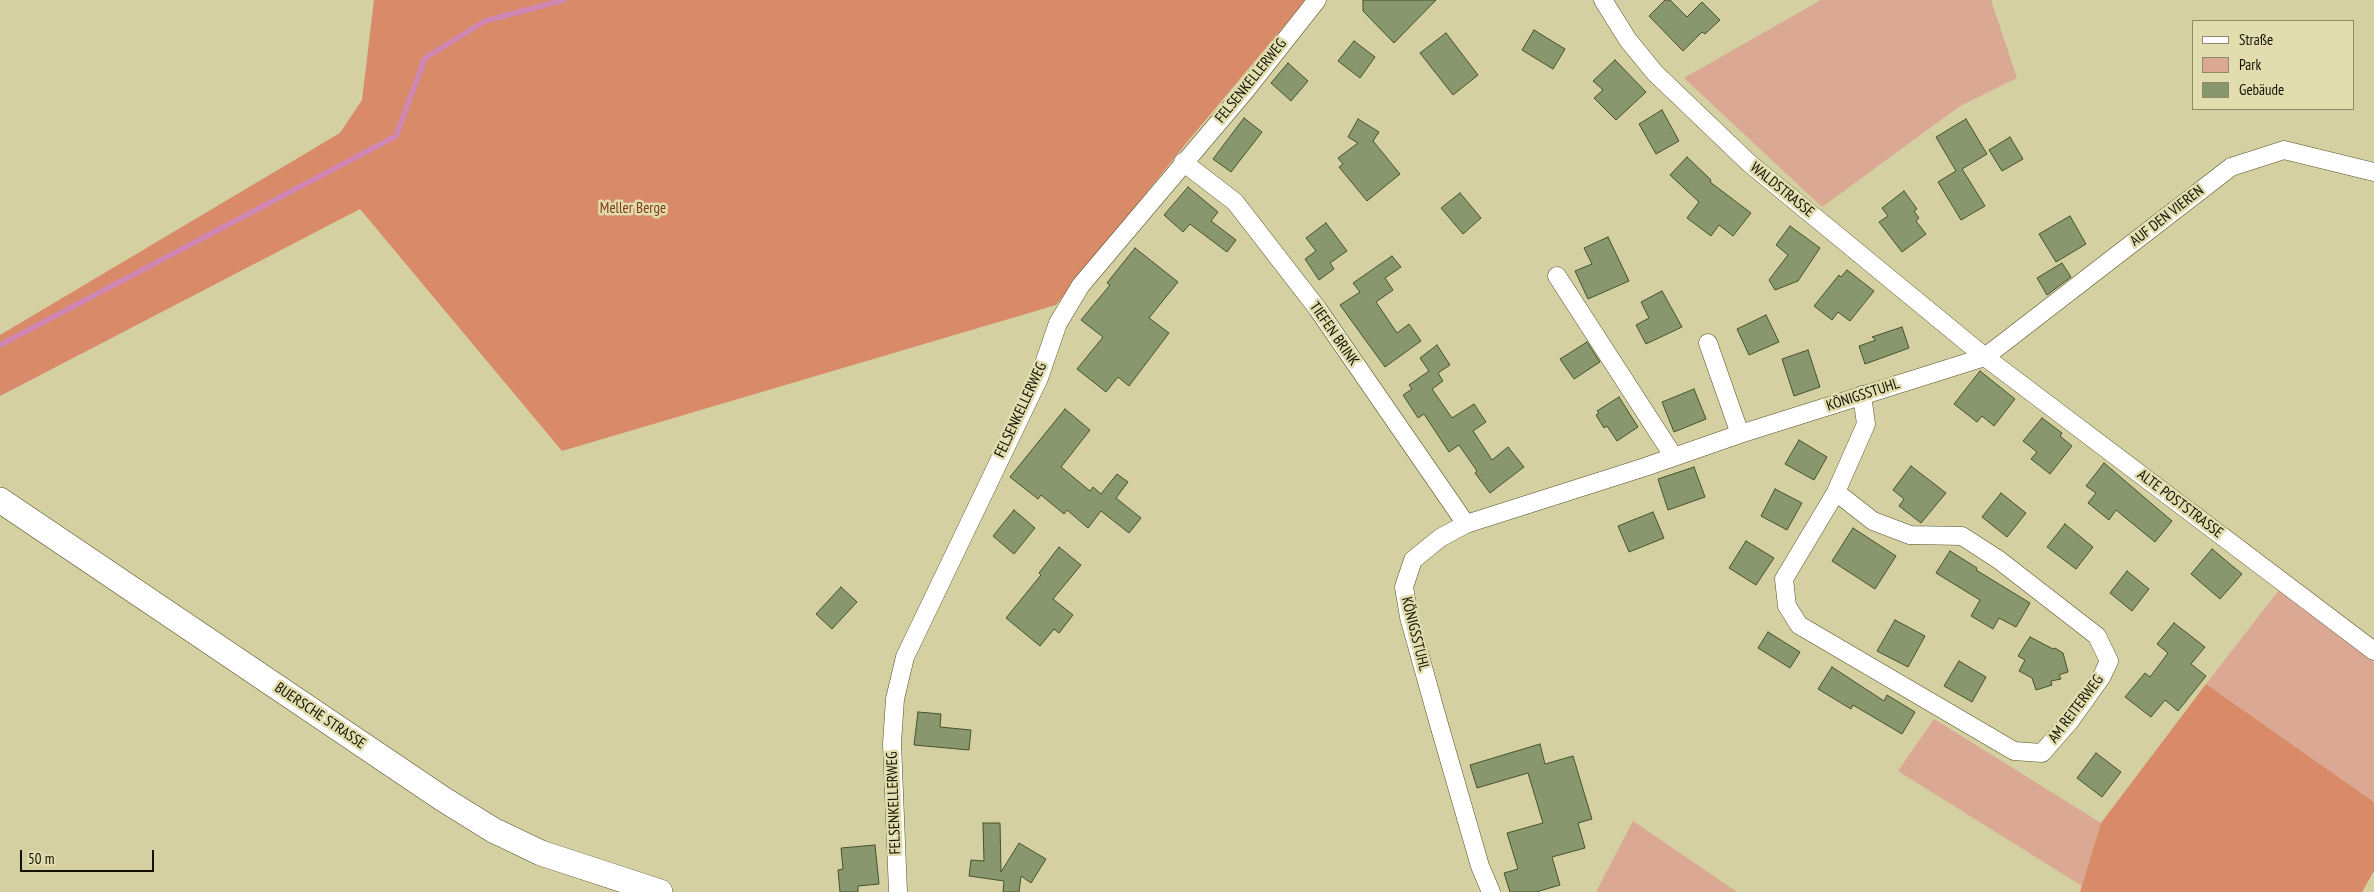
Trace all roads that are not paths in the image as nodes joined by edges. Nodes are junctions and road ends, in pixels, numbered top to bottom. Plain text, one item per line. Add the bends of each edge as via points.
1 (1317, 0) edge
2 (1603, 0) edge
3 (1183, 162) junction
4 (2374, 172) edge
5 (1557, 276) dead end
6 (1708, 343) dead end
7 (1985, 356) junction
8 (1862, 395) junction
9 (1740, 434) junction
10 (1674, 457) junction
11 (1836, 492) junction
12 (0, 500) edge
13 (1466, 524) junction
14 (2374, 651) edge
15 (660, 892) edge
16 (898, 892) edge
17 (1491, 892) edge

1 - 3 street, FELSENKELLERWEG via 1246,90
2 - 7 street, WALDSTRASSE via 1628,40 1655,73 1748,163
3 - 13 street, TIEFEN BRINK via 1235,202 1317,308
3 - 16 street, FELSENKELLERWEG via 1081,285 1058,323 1039,378 905,657 896,699 892,742
4 - 7 street, AUF DEN VIEREN via 2284,150 2231,167
5 - 10 street
6 - 9 street
7 - 8 street, KÖNIGSSTUHL
7 - 14 street, ALTE POSTSTRASSE
8 - 9 street, KÖNIGSSTUHL
8 - 11 street, AM REITERWEG via 1866,424
9 - 10 street, KÖNIGSSTUHL
10 - 13 street, KÖNIGSSTUHL
11 - 11 street, AM REITERWEG via 1784,579 1787,606 1799,625 2014,751 2042,753 2102,676 2109,661 2097,636 1999,560 1962,536 1910,535 1873,521
12 - 15 main road, BUERSCHE STRASSE via 434,794 493,830 541,853
13 - 17 street, KÖNIGSSTUHL via 1440,538 1412,560 1404,588 1409,618 1438,721 1480,866

